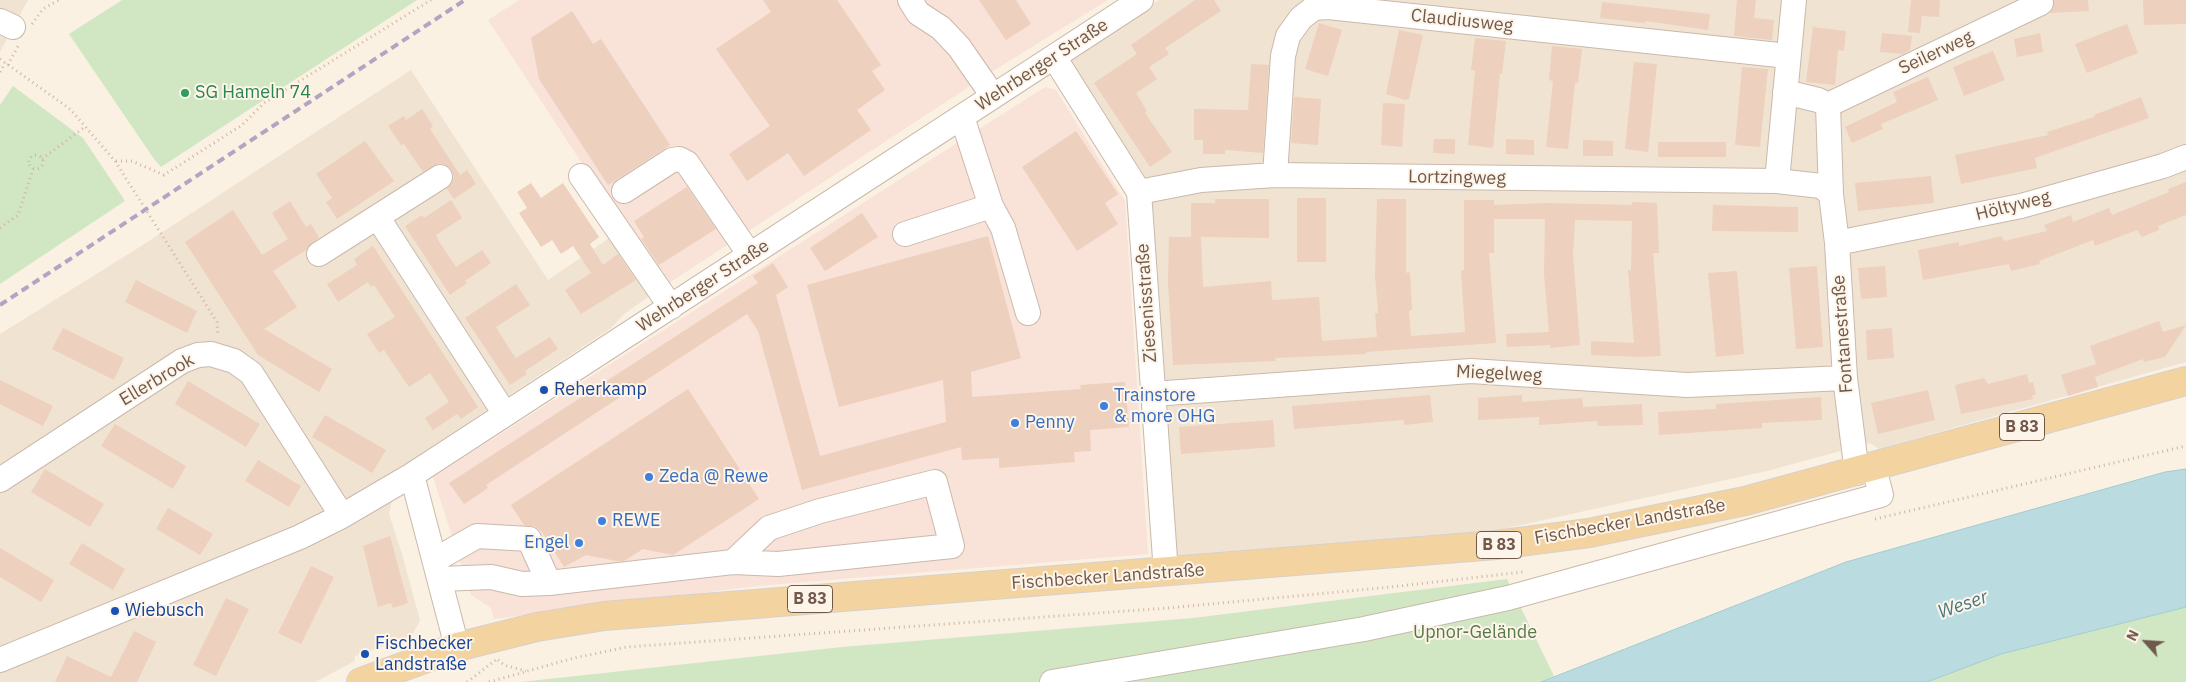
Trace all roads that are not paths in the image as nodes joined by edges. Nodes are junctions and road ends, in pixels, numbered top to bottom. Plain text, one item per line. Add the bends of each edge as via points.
1 (910, 0) edge
2 (1794, 0) edge
3 (2040, 0) edge
4 (1130, 3) edge
5 (1788, 56) junction
6 (1054, 57) junction
7 (1785, 92) junction
8 (993, 96) junction
9 (1828, 105) junction
10 (962, 117) junction
11 (2186, 157) edge
12 (1275, 175) junction
13 (581, 176) dead end
14 (440, 177) dead end
15 (1777, 181) junction
16 (624, 191) dead end
17 (1139, 192) junction
18 (1831, 194) junction
19 (991, 206) junction
20 (378, 218) junction
21 (905, 234) dead end
22 (1837, 243) junction
23 (319, 254) dead end
24 (750, 255) junction
25 (671, 307) junction
26 (1028, 313) dead end
27 (1845, 378) junction
28 (2186, 381) edge
29 (1153, 394) junction
30 (505, 414) junction
31 (1866, 470) junction
32 (412, 475) junction
33 (0, 480) edge
34 (342, 516) junction
35 (733, 562) junction
36 (438, 569) junction
37 (1166, 573) junction
38 (549, 583) junction
39 (456, 647) junction
40 (0, 660) edge
41 (360, 682) edge
42 (1052, 682) edge

1 - 8 street via 918,13 941,28 959,47
2 - 5 street
3 - 9 street, Seilerweg via 2041,4
4 - 6 street, Wehrberger Straße
5 - 7 street
5 - 12 street, Claudiusweg via 1314,8 1301,18 1288,36 1283,56
6 - 8 street, Wehrberger Straße
6 - 17 street, Ziesenisstraße
7 - 9 street
7 - 15 street
8 - 10 street, Wehrberger Straße
9 - 18 street, Fontanestraße
10 - 19 street
10 - 24 street, Wehrberger Straße
11 - 22 street, Höltyweg via 2021,206
12 - 15 street, Lortzingweg
12 - 17 street, Lortzingweg via 1201,180
13 - 25 street
14 - 20 street
15 - 18 street via 1821,186
16 - 24 street via 672,160 687,163
17 - 29 street, Ziesenisstraße
18 - 22 street, Fontanestraße
19 - 21 street
19 - 26 street via 1003,228
20 - 23 street
20 - 30 street
22 - 27 street, Fontanestraße
24 - 25 street, Wehrberger Straße
25 - 30 street, Wehrberger Straße
27 - 29 street, Miegelweg via 1687,385 1471,371
27 - 31 street, Fontanestraße
28 - 31 main road, B 83
29 - 37 street, Ziesenisstraße
30 - 32 street, Wehrberger Straße
31 - 37 main road, Fischbecker Landstraße / B 83 via 1745,501 1588,533 1496,545
31 - 42 street, Fontanestraße via 1882,495 1508,598 1364,629
32 - 34 street
32 - 36 street
33 - 34 street, Ellerbrook via 182,361 198,354 211,354 234,361 251,373
34 - 40 street via 300,537
35 - 35 street via 778,564 952,546 935,482 820,510 769,528
35 - 38 street
36 - 38 street via 522,584
36 - 38 street via 477,536 529,539
36 - 39 street
37 - 39 main road, Fischbecker Landstraße / B 83 via 614,615 537,627
39 - 41 main road, Fischbecker Landstraße / B 83

